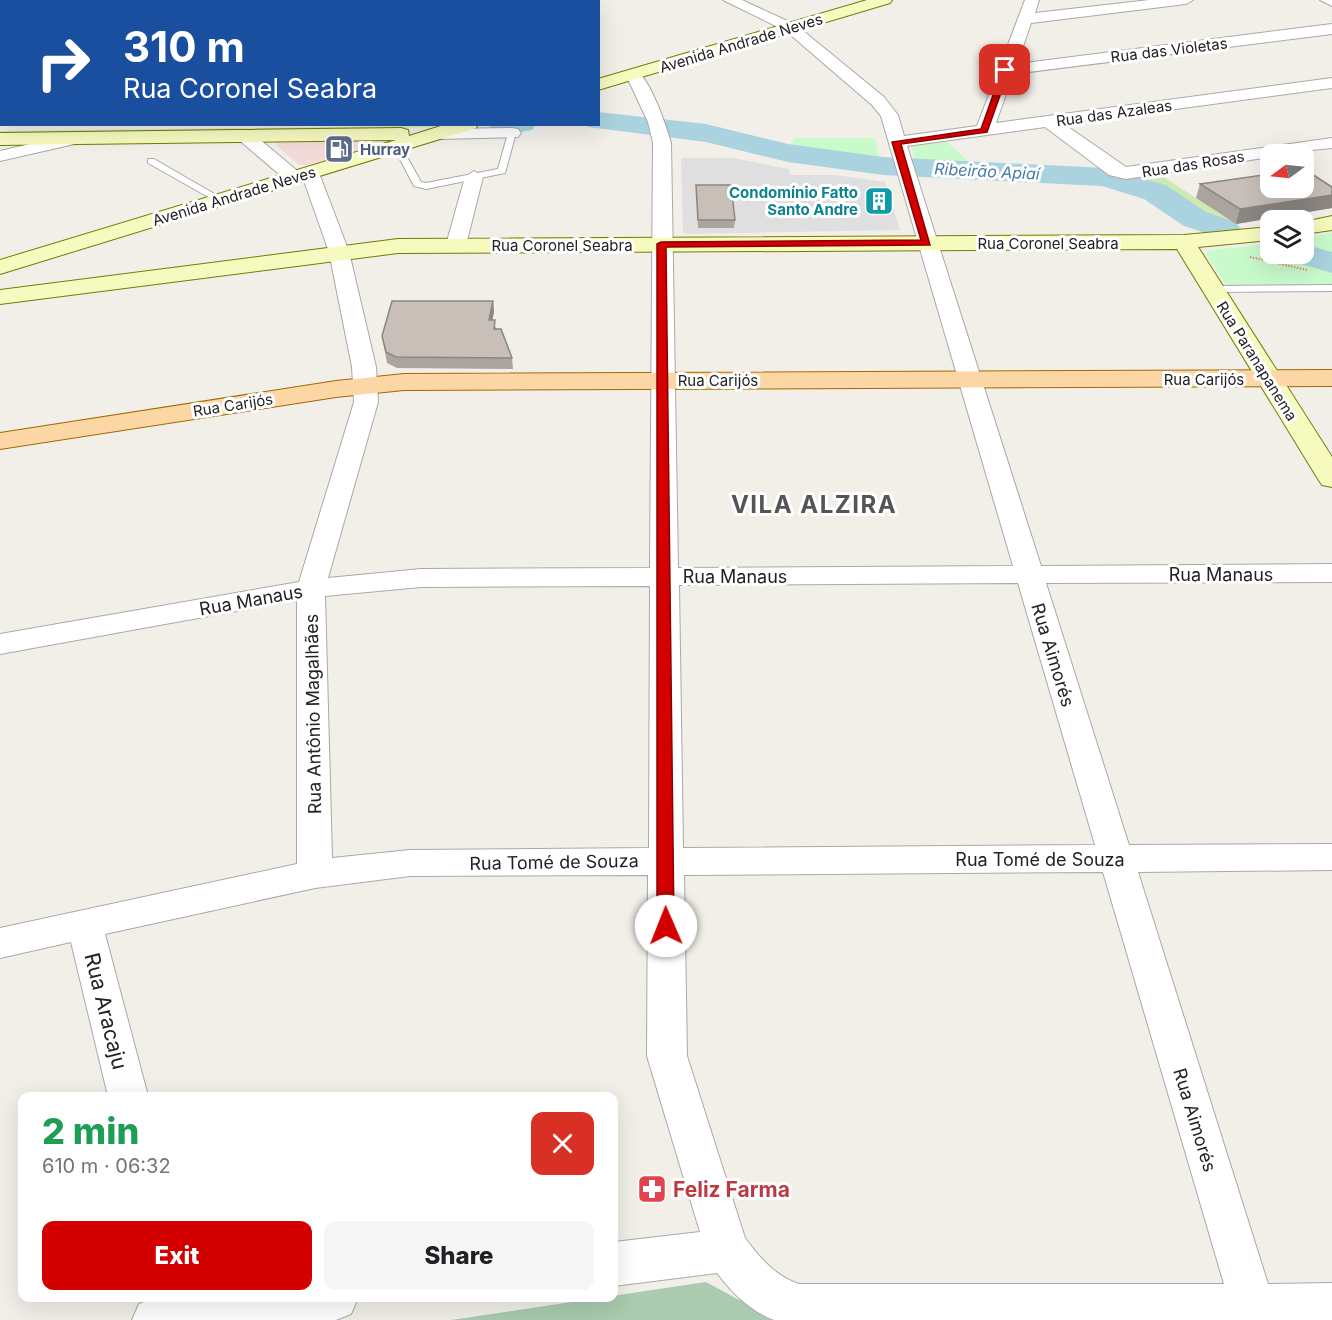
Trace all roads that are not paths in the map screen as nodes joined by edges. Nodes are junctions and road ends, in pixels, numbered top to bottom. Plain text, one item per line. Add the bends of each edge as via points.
1 (729, 0) edge
2 (884, 0) edge
3 (1033, 0) edge
4 (1186, 0) edge
5 (1327, 0) edge
6 (1332, 2) edge
7 (1025, 19) junction
8 (791, 28) junction
9 (1332, 29) edge
10 (1005, 70) junction
11 (634, 75) junction
12 (1332, 83) edge
13 (600, 84) edge
14 (1049, 122) junction
15 (463, 126) edge
16 (984, 130) junction
17 (512, 133) joint
18 (439, 134) junction
19 (245, 136) junction
20 (77, 138) junction
21 (0, 139) edge
22 (896, 142) junction
23 (1332, 143) edge
24 (397, 146) junction
25 (0, 156) edge
26 (151, 161) dead end
27 (302, 175) junction
28 (474, 177) junction
29 (220, 200) junction
30 (1332, 224) edge
31 (1314, 227) edge
32 (1260, 235) edge
33 (1184, 242) junction
34 (927, 243) junction
35 (661, 244) junction
36 (456, 245) junction
37 (339, 252) junction
38 (0, 267) edge
39 (1332, 288) edge
40 (1212, 289) junction
41 (0, 297) edge
42 (1332, 378) edge
43 (1268, 379) junction
44 (969, 380) junction
45 (662, 381) junction
46 (365, 385) junction
47 (0, 441) edge
48 (1332, 479) edge
49 (1332, 573) edge
50 (1028, 576) junction
51 (664, 577) junction
52 (311, 589) junction
53 (0, 644) edge
54 (1332, 858) edge
55 (1115, 859) junction
56 (665, 861) junction
57 (315, 874) junction
58 (85, 926) junction
59 (0, 943) edge
60 (127, 1092) edge
61 (727, 1251) junction
62 (618, 1264) edge
63 (285, 1302) edge
64 (1332, 1306) edge
65 (173, 1311) edge
66 (1255, 1313) edge

1 - 8 street, Rua Aimorés
2 - 8 street, Avenida Andrade Neves
3 - 7 street
4 - 7 street
5 - 6 street
7 - 10 street
8 - 11 street, Avenida Andrade Neves
8 - 22 street, Rua Aimorés via 878,101 889,115
9 - 10 street, Rua das Violetas
10 - 16 street
11 - 13 street, Avenida Andrade Neves
11 - 35 street via 658,127
12 - 14 street, Rua das Azaleas
14 - 16 street, Rua das Azaleas
14 - 23 street, Rua das Rosas via 1116,171 1126,173
15 - 18 street, Avenida Andrade Neves
16 - 22 street, Rua das Azaleas
17 - 18 street
17 - 28 lane via 502,171
18 - 19 street
18 - 24 street, Avenida Andrade Neves
19 - 20 street
19 - 27 street
20 - 21 street
20 - 25 street
22 - 34 street, Rua Aimorés
24 - 27 street, Avenida Andrade Neves
24 - 28 lane via 421,186
26 - 29 lane
27 - 29 street, Avenida Andrade Neves
27 - 37 street, Rua Antônio Magalhães
28 - 36 street
29 - 38 street, Avenida Andrade Neves
30 - 31 street
32 - 33 street, Rua Coronel Seabra
33 - 34 street, Rua Coronel Seabra
33 - 40 street, Rua Paranapanema
34 - 35 street, Rua Coronel Seabra
34 - 44 street, Rua Aimorés
35 - 36 street, Rua Coronel Seabra
35 - 45 street
36 - 37 street, Rua Coronel Seabra
37 - 41 street, Rua Coronel Seabra
37 - 46 street, Rua Antônio Magalhães
39 - 40 lane
40 - 43 street, Rua Paranapanema
42 - 43 main road, Rua Carijós
43 - 44 main road, Rua Carijós
43 - 48 street, Rua Paranapanema
44 - 45 main road, Rua Carijós
44 - 50 street, Rua Aimorés
45 - 46 main road, Rua Carijós
45 - 51 street
46 - 47 main road, Rua Carijós
46 - 52 street, Rua Antônio Magalhães via 366,402
49 - 50 street, Rua Manaus
50 - 51 street, Rua Manaus
50 - 55 street, Rua Aimorés
51 - 52 street, Rua Manaus via 421,578
51 - 56 street
52 - 53 street, Rua Manaus
52 - 57 street, Rua Antônio Magalhães
54 - 55 street, Rua Tomé de Souza
55 - 56 street, Rua Tomé de Souza
55 - 66 street, Rua Aimorés
56 - 57 street, Rua Tomé de Souza via 410,863
56 - 61 street via 667,1056
57 - 58 street, Rua Tomé de Souza
58 - 59 street, Rua Tomé de Souza
58 - 60 street, Rua Aracaju
61 - 62 street
61 - 66 street via 748,1278 775,1298 800,1307
63 - 65 street
64 - 66 street

